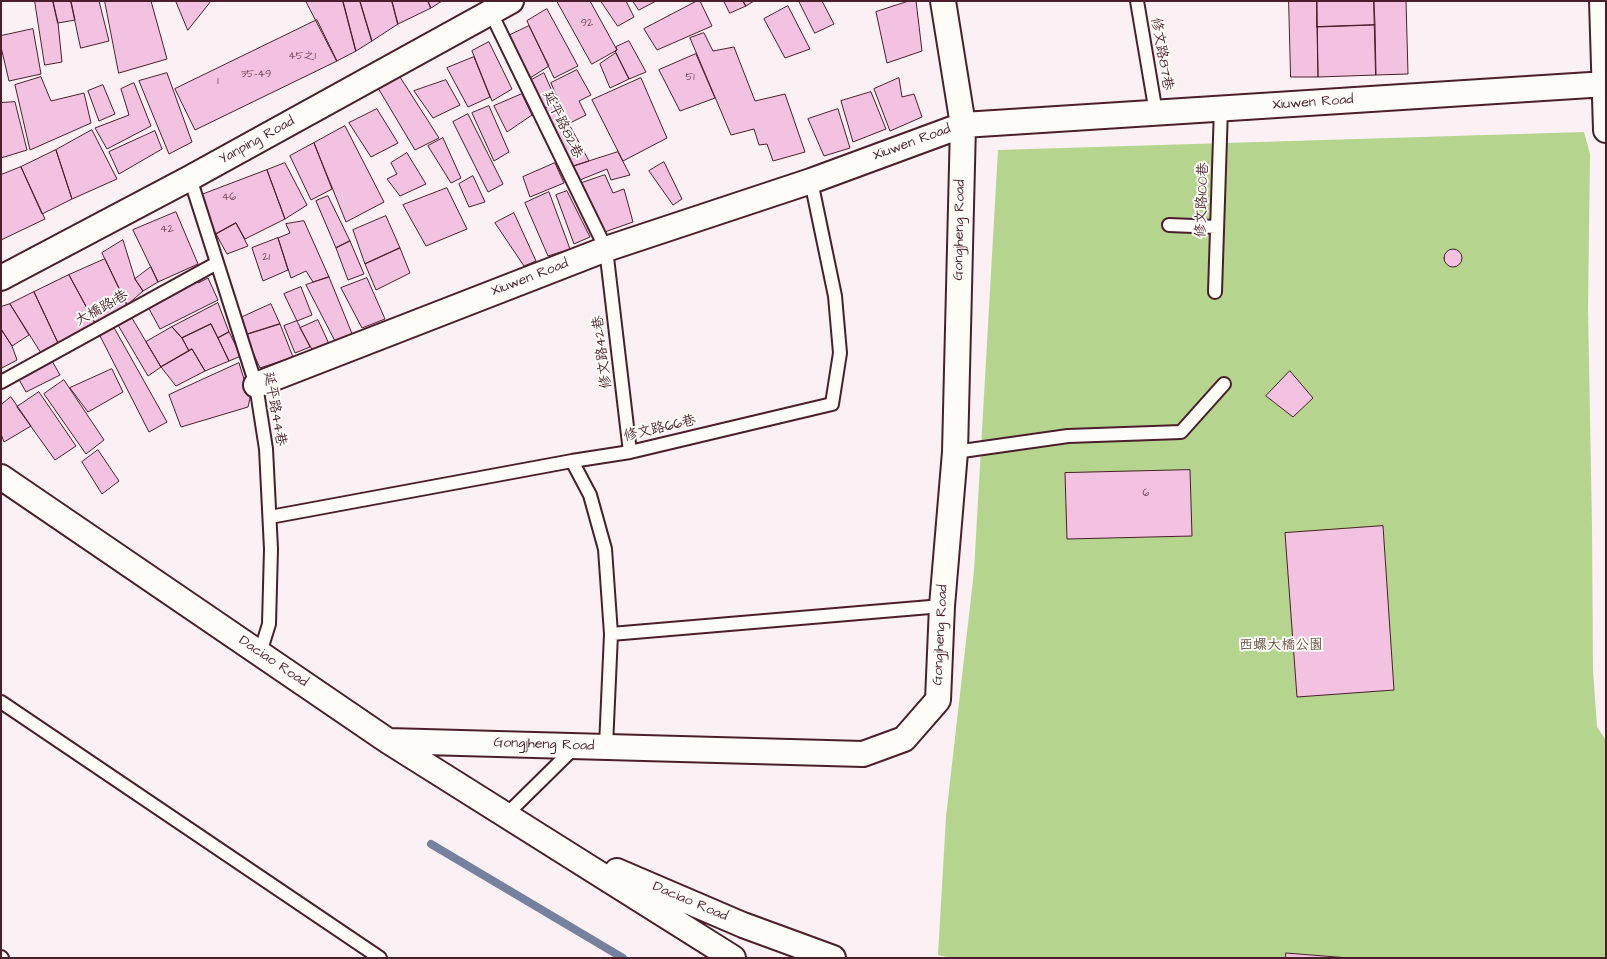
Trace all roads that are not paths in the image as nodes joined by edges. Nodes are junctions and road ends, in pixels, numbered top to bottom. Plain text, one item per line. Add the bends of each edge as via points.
1 (511, 1) edge
2 (943, 1) edge
3 (1136, 1) edge
4 (1602, 1) edge
5 (491, 13) junction
6 (1605, 84) edge
7 (1221, 108) junction
8 (1156, 113) junction
9 (963, 125) junction
10 (1606, 130) edge
11 (190, 178) junction
12 (811, 181) junction
13 (1169, 225) dead end
14 (1217, 228) junction
15 (606, 249) junction
16 (217, 262) junction
17 (1, 278) edge
18 (1215, 292) dead end
19 (1, 382) edge
20 (1224, 384) dead end
21 (256, 385) junction
22 (630, 452) junction
23 (955, 452) junction
24 (572, 461) junction
25 (1, 477) edge
26 (270, 518) junction
27 (942, 606) junction
28 (611, 634) junction
29 (260, 653) junction
30 (1, 702) edge
31 (388, 741) junction
32 (577, 745) junction
33 (606, 746) junction
34 (507, 814) junction
35 (549, 841) junction
36 (380, 958) edge
37 (734, 958) edge
38 (832, 958) edge

1 - 5 street, Yanping Road
2 - 9 street, Gongjheng Road
3 - 8 lane, 修文路87巷
4 - 6 street
5 - 11 street, Yanping Road
5 - 15 lane, 延平路82巷
6 - 7 street, Xiuwen Road
6 - 10 street
7 - 8 street, Xiuwen Road
7 - 14 lane, 修文路100巷
8 - 9 street, Xiuwen Road
9 - 12 street, Xiuwen Road
9 - 23 street, Gongjheng Road
11 - 16 lane, 延平路44巷
11 - 17 street, Yanping Road
12 - 15 street, Xiuwen Road
12 - 22 lane, 修文路66巷 via 835,296 840,353 832,404
13 - 14 lane
14 - 18 lane, 修文路100巷
15 - 21 street, Xiuwen Road
15 - 22 lane, 修文路42巷
16 - 19 lane, 大橋路1巷
16 - 21 lane, 延平路44巷
20 - 23 lane via 1181,432 1068,436
21 - 26 lane, 延平路44巷 via 266,448
22 - 24 lane, 修文路66巷
23 - 27 street, Gongjheng Road
24 - 26 lane, 修文路66巷
24 - 28 lane via 590,495 605,549
25 - 29 street, Daciao Road
26 - 29 lane, 延平路44巷 via 269,624
27 - 28 lane
27 - 33 street, Gongjheng Road via 938,700 904,739 863,754
28 - 33 lane
29 - 31 street, Daciao Road
30 - 36 lane
31 - 32 street, Gongjheng Road
31 - 34 street, Daciao Road
32 - 33 street, Gongjheng Road
32 - 34 lane
34 - 35 street, Daciao Road
35 - 37 street, Daciao Road
35 - 38 street, Daciao Road via 743,925

